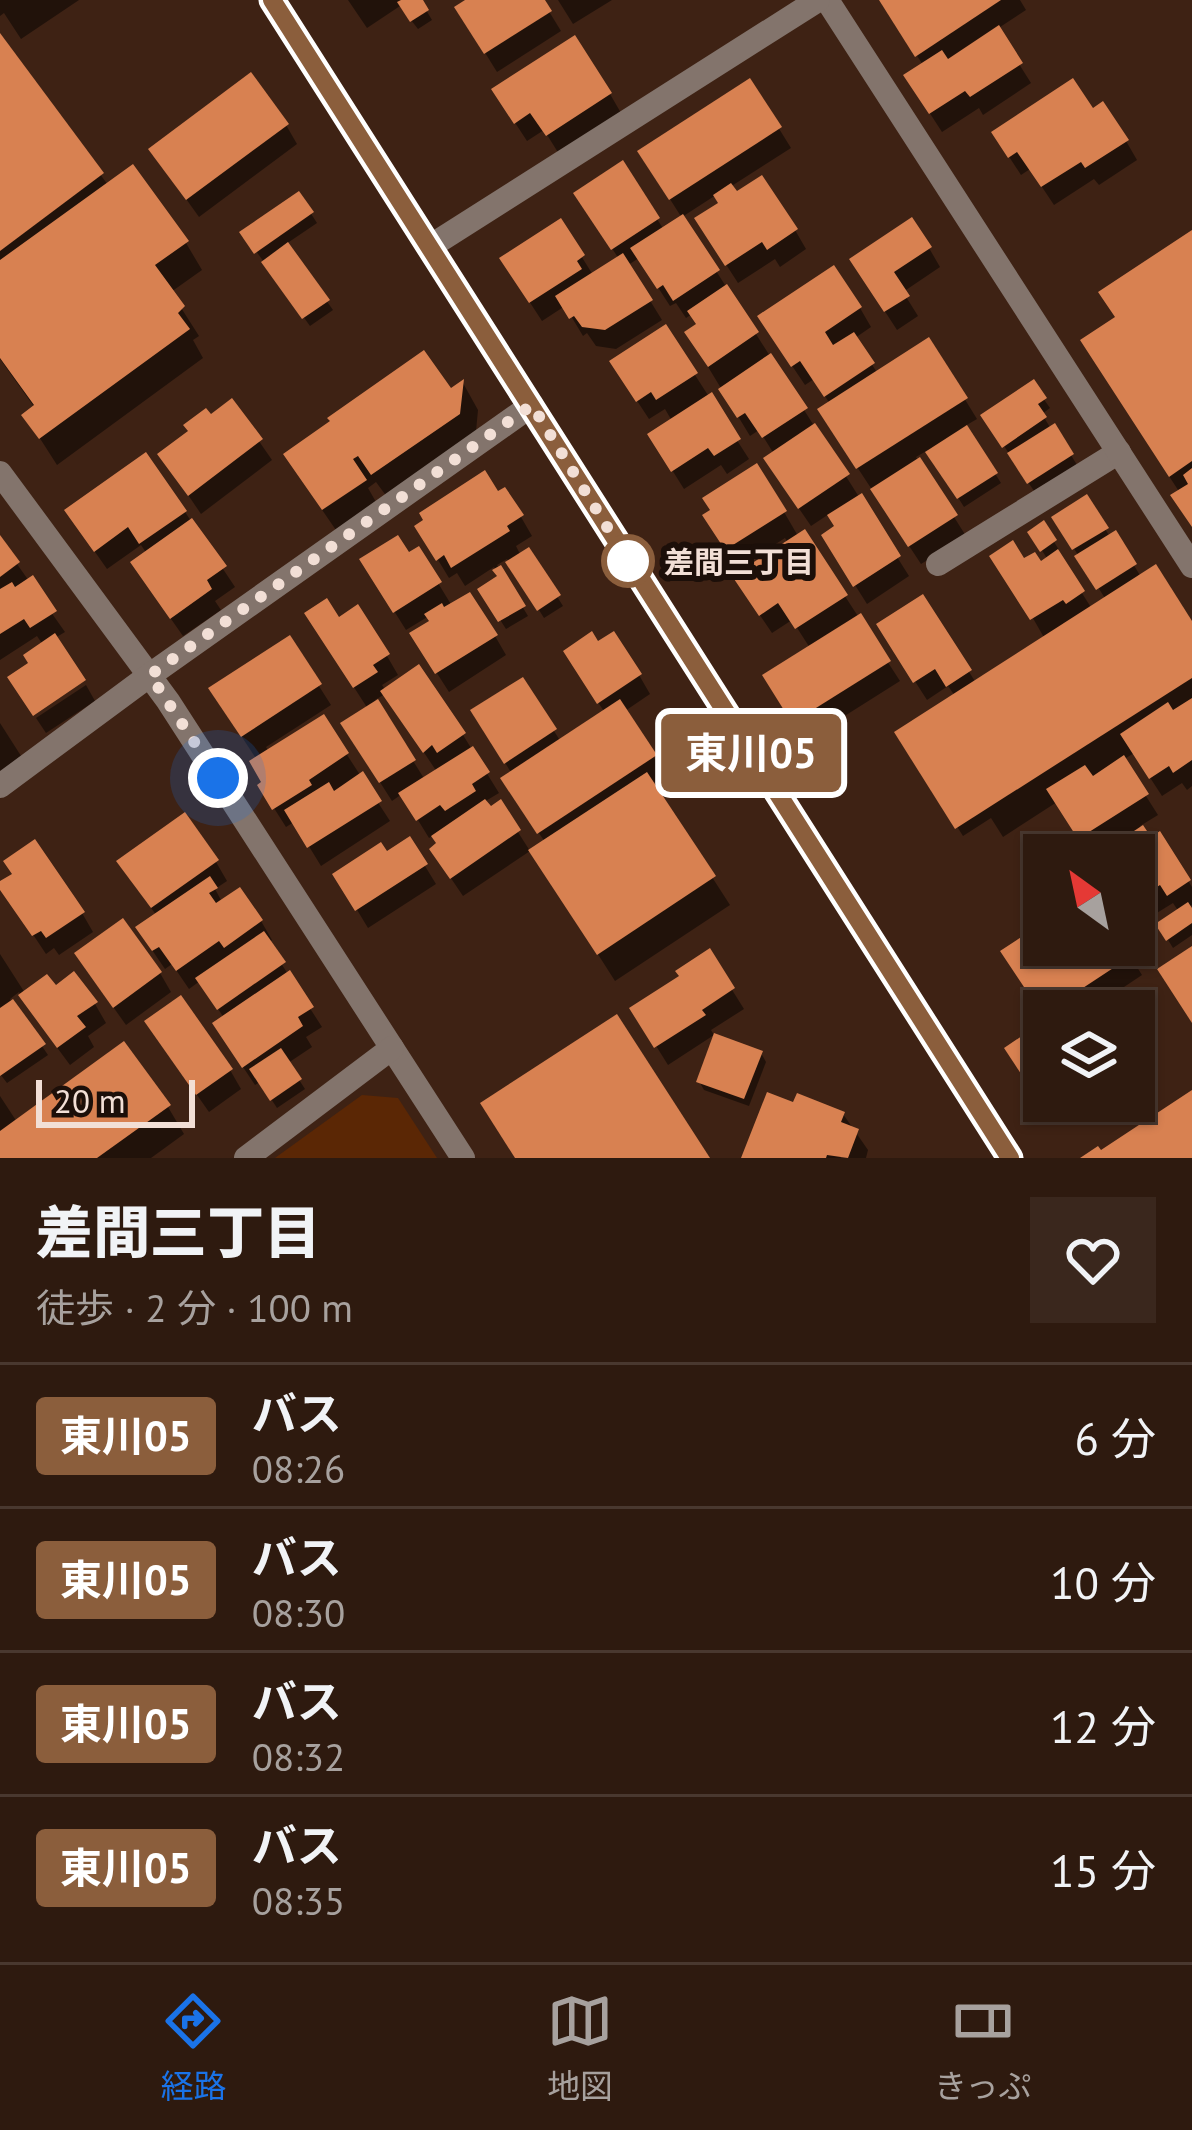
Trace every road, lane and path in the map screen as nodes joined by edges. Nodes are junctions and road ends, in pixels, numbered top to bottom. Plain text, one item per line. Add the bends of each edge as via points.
1 (272, 0) edge
2 (822, 0) edge
3 (430, 246) junction
4 (532, 405) junction
5 (1118, 452) junction
6 (0, 472) edge
7 (938, 564) dead end
8 (1192, 566) edge
9 (150, 675) junction
10 (0, 786) edge
11 (392, 1048) junction
12 (1005, 1156) edge
13 (246, 1158) edge
14 (464, 1158) edge

1 - 3 street
2 - 3 street
2 - 5 street
3 - 4 street
4 - 9 street
4 - 12 street
5 - 7 street
5 - 8 street
6 - 9 street
9 - 10 street
9 - 11 street
11 - 13 street
11 - 14 street

